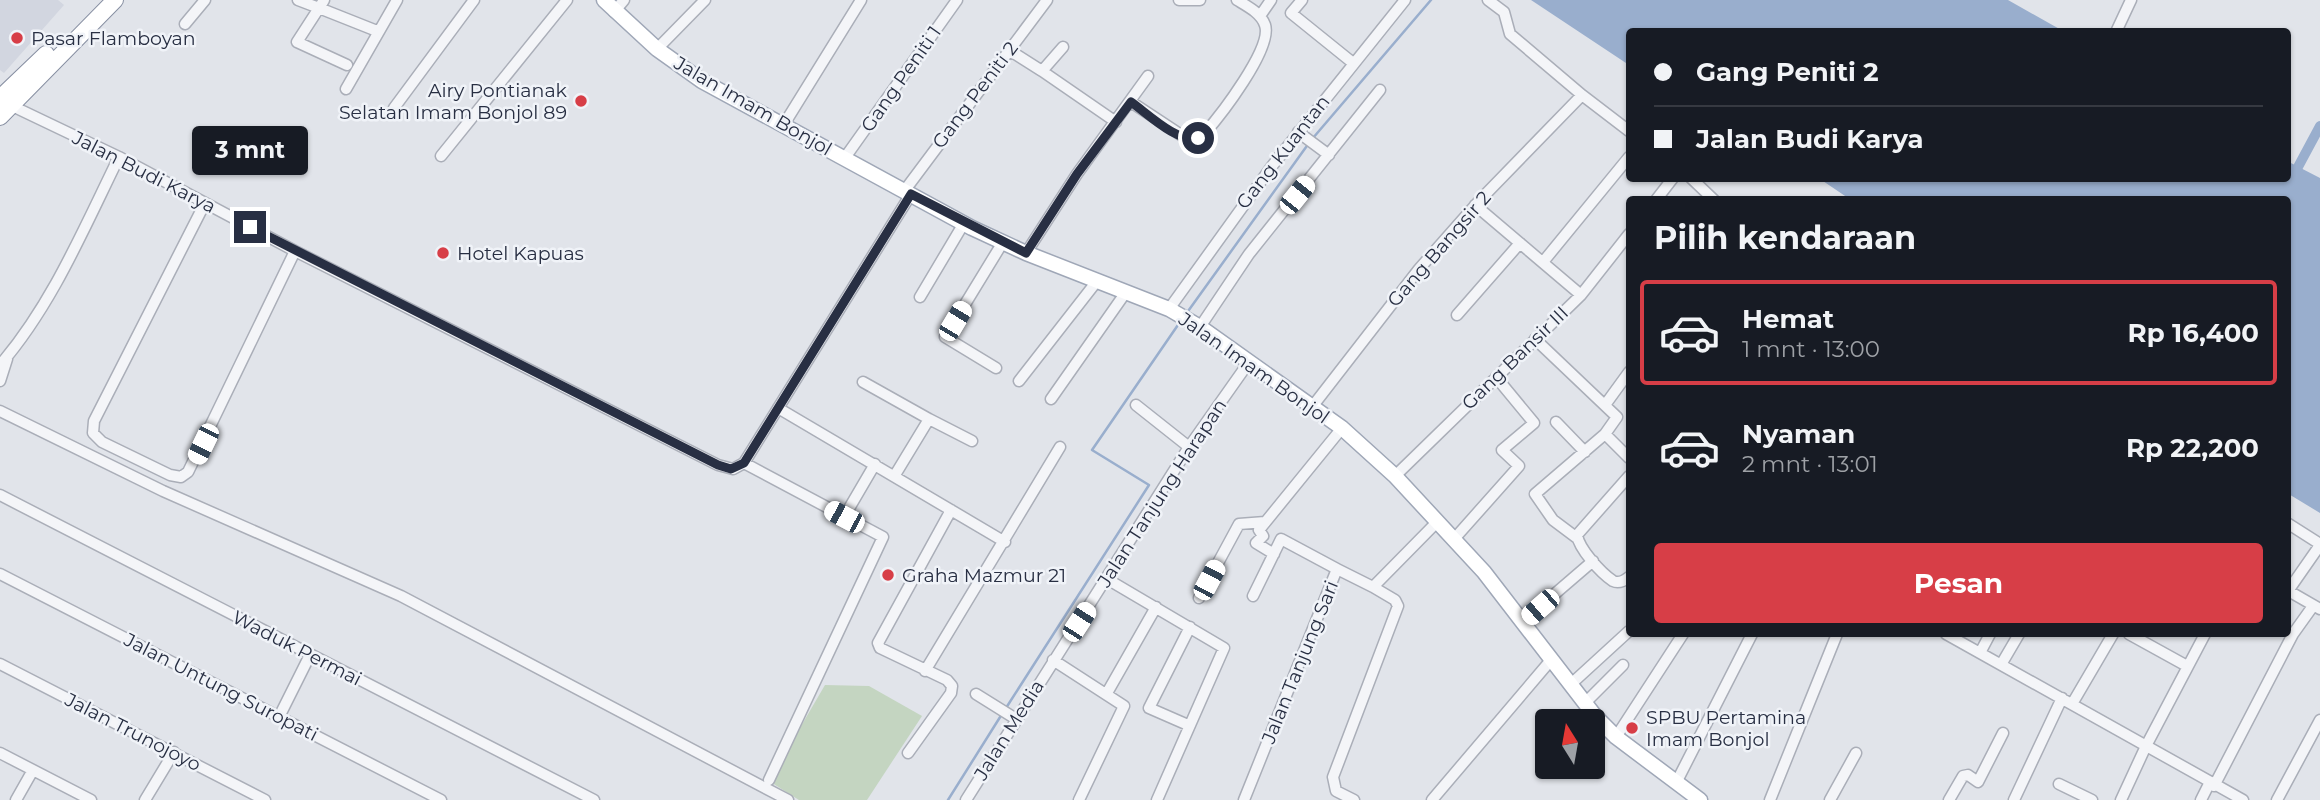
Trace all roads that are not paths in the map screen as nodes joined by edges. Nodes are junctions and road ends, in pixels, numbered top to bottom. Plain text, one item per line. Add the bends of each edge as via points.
1 (99, 0) edge
2 (115, 0) edge
3 (205, 0) edge
4 (298, 0) edge
5 (397, 0) edge
6 (474, 0) edge
7 (567, 0) edge
8 (604, 0) edge
9 (705, 0) edge
10 (861, 0) edge
11 (957, 0) edge
12 (1047, 0) edge
13 (1181, 0) edge
14 (1200, 0) edge
15 (1237, 0) edge
16 (1272, 0) edge
17 (1302, 0) edge
18 (1405, 0) edge
19 (1488, 0) edge
20 (2131, 0) edge
21 (321, 4) edge
22 (619, 6) edge
23 (1260, 16) junction
24 (185, 24) dead end
25 (2118, 28) edge
26 (377, 31) junction
27 (1063, 47) dead end
28 (657, 49) junction
29 (1009, 50) junction
30 (1353, 63) junction
31 (347, 65) dead end
32 (1042, 71) junction
33 (1148, 76) dead end
34 (346, 89) dead end
35 (1380, 90) dead end
36 (1580, 98) junction
37 (1131, 102) junction
38 (3, 105) edge
39 (394, 108) dead end
40 (1116, 122) junction
41 (783, 126) junction
42 (1626, 129) edge
43 (1302, 135) junction
44 (1327, 153) junction
45 (441, 156) dead end
46 (119, 157) junction
47 (844, 159) junction
48 (1626, 161) edge
49 (1670, 182) edge
50 (1694, 182) edge
51 (908, 192) junction
52 (1659, 196) edge
53 (1710, 196) edge
54 (205, 203) junction
55 (1475, 205) junction
56 (964, 223) junction
57 (1626, 238) edge
58 (1003, 242) junction
59 (1520, 243) junction
60 (295, 251) junction
61 (1026, 253) junction
62 (1543, 262) junction
63 (1097, 281) junction
64 (1126, 292) junction
65 (1581, 295) junction
66 (920, 297) dead end
67 (1170, 310) junction
68 (1457, 315) dead end
69 (1198, 325) junction
70 (1535, 339) junction
71 (4, 361) edge
72 (1249, 362) junction
73 (996, 368) dead end
74 (1626, 376) edge
75 (1496, 377) junction
76 (0, 381) edge
77 (1019, 381) dead end
78 (863, 382) dead end
79 (1051, 399) dead end
80 (1136, 405) dead end
81 (1605, 405) junction
82 (1312, 407) junction
83 (778, 408) junction
84 (0, 411) edge
85 (929, 419) junction
86 (1556, 422) dead end
87 (1342, 428) junction
88 (1605, 433) junction
89 (972, 441) dead end
90 (1060, 447) dead end
91 (1189, 447) junction
92 (1585, 452) junction
93 (1626, 455) edge
94 (744, 463) junction
95 (875, 464) junction
96 (895, 475) junction
97 (1395, 476) junction
98 (1626, 480) edge
99 (0, 495) edge
100 (951, 510) junction
101 (844, 517) junction
102 (1437, 521) junction
103 (1262, 526) junction
104 (2291, 526) edge
105 (1455, 538) junction
106 (1577, 538) junction
107 (1004, 542) junction
108 (2320, 544) edge
109 (1274, 554) junction
110 (1593, 561) junction
111 (1338, 569) junction
112 (0, 574) edge
113 (1107, 579) junction
114 (1626, 579) edge
115 (2291, 586) edge
116 (1373, 587) junction
117 (2291, 592) edge
118 (1253, 596) dead end
119 (1199, 598) dead end
120 (1156, 607) junction
121 (2316, 608) edge
122 (1522, 622) junction
123 (1190, 627) junction
124 (1626, 634) edge
125 (1681, 637) edge
126 (1750, 637) edge
127 (1836, 637) edge
128 (1952, 637) edge
129 (1988, 637) edge
130 (2016, 637) edge
131 (2111, 637) edge
132 (2135, 637) edge
133 (2203, 637) edge
134 (1981, 651) junction
135 (310, 655) junction
136 (1053, 660) junction
137 (1551, 660) junction
138 (2002, 663) junction
139 (0, 664) edge
140 (1623, 665) dead end
141 (2188, 666) junction
142 (925, 671) junction
143 (1570, 685) junction
144 (1107, 693) junction
145 (976, 694) dead end
146 (2067, 701) junction
147 (1584, 704) junction
148 (279, 717) junction
149 (1015, 719) junction
150 (2320, 720) edge
151 (1188, 725) junction
152 (2003, 733) dead end
153 (1615, 737) junction
154 (2146, 746) junction
155 (174, 752) junction
156 (1856, 752) dead end
157 (0, 753) edge
158 (908, 753) dead end
159 (33, 770) junction
160 (769, 780) dead end
161 (1676, 783) junction
162 (2059, 784) dead end
163 (2211, 785) junction
164 (1334, 796) edge
165 (16, 800) edge
166 (90, 800) edge
167 (145, 800) edge
168 (265, 800) edge
169 (441, 800) edge
170 (594, 800) edge
171 (788, 800) edge
172 (966, 800) edge
173 (1079, 800) edge
174 (1157, 800) edge
175 (1244, 800) edge
176 (1354, 800) edge
177 (1432, 800) edge
178 (1700, 800) edge
179 (1770, 800) edge
180 (1830, 800) edge
181 (1949, 800) edge
182 (2014, 800) edge
183 (2092, 800) edge
184 (2121, 800) edge
185 (2201, 800) edge
186 (2243, 800) edge
187 (2277, 800) edge

1 - 38 highway
2 - 38 highway
3 - 24 street
4 - 21 street
5 - 26 street
6 - 39 street
7 - 45 street
8 - 22 main road, Jalan Imam Bonjol
9 - 28 street
10 - 41 street
11 - 47 street, Gang Peniti 1
12 - 29 street, Gang Peniti 2
13 - 14 street
15 - 23 street
16 - 23 street
17 - 30 street via 1292,13
18 - 30 street, Gang Kuantan
19 - 36 street via 1504,12 1510,34
20 - 25 street
21 - 26 street
21 - 31 street via 297,42
22 - 28 main road, Jalan Imam Bonjol
23 - 37 street via 1265,42 1201,136 1179,135
26 - 34 street
27 - 32 street
28 - 41 main road, Jalan Imam Bonjol via 702,81
29 - 32 street
29 - 51 street, Gang Peniti 2
30 - 43 street, Gang Kuantan
32 - 40 street
33 - 37 street
35 - 44 street
36 - 42 street
36 - 55 street, Gang Bangsir 2
37 - 40 street
38 - 46 street, Jalan Budi Karya
40 - 61 street
41 - 47 main road, Jalan Imam Bonjol
43 - 44 street
43 - 67 street, Gang Kuantan via 1223,230
44 - 69 street
46 - 54 street, Jalan Budi Karya
46 - 71 street via 55,285
47 - 51 main road, Jalan Imam Bonjol
48 - 62 street
49 - 52 street
50 - 53 street
51 - 56 main road, Jalan Imam Bonjol
51 - 83 street
54 - 60 street, Jalan Budi Karya
54 - 60 street via 94,421 93,433 102,442 170,475 181,477 188,472
55 - 59 street
55 - 82 street, Gang Bangsir 2
56 - 58 main road, Jalan Imam Bonjol
56 - 66 street
57 - 65 street, Gang Bansir III
58 - 61 main road, Jalan Imam Bonjol
58 - 73 street via 945,337
59 - 62 street
59 - 68 street
60 - 94 street, Jalan Budi Karya via 718,465 731,469
61 - 63 main road, Jalan Imam Bonjol
62 - 65 street
63 - 64 main road, Jalan Imam Bonjol
63 - 77 street
64 - 67 main road, Jalan Imam Bonjol
64 - 79 street
65 - 70 street, Gang Bansir III
67 - 69 main road, Jalan Imam Bonjol
69 - 72 main road, Jalan Imam Bonjol
70 - 75 street, Gang Bansir III
70 - 81 street
71 - 76 street
72 - 82 main road, Jalan Imam Bonjol
72 - 91 street, Jalan Tanjung Harapan
74 - 81 street
75 - 97 street, Gang Bansir III
75 - 105 street via 1534,423 1502,450 1519,466
78 - 85 street
80 - 91 street
81 - 88 street via 1617,418
82 - 87 main road, Jalan Imam Bonjol
83 - 94 street
83 - 95 street
84 - 171 street via 163,491 401,596
85 - 89 street
85 - 96 street
86 - 92 street
87 - 97 main road, Jalan Imam Bonjol
87 - 103 street
88 - 92 street
88 - 93 street
90 - 107 street
91 - 113 street, Jalan Tanjung Harapan
92 - 106 street via 1535,494 1553,520
94 - 101 street
95 - 96 street
95 - 101 street
96 - 100 street
97 - 102 main road, Jalan Imam Bonjol
98 - 106 street
99 - 135 street, Waduk Permai
100 - 107 street
100 - 142 street via 878,643
101 - 160 street via 883,537
102 - 105 main road, Jalan Imam Bonjol
102 - 116 street
103 - 109 street via 1263,536 1256,543
103 - 119 street via 1239,524
104 - 108 street
105 - 122 main road, Jalan Imam Bonjol
106 - 110 street
107 - 142 street
108 - 115 street
109 - 111 street via 1281,539
109 - 118 street
110 - 114 street via 1614,581
110 - 122 street
111 - 116 street, Jalan Tanjung Sari
111 - 175 street, Jalan Tanjung Sari
112 - 148 street, Jalan Untung Suropati
113 - 120 street
113 - 136 street, Jalan Tanjung Harapan
116 - 164 street, Jalan Tanjung Sari via 1398,606 1339,760
117 - 121 street
120 - 123 street
120 - 144 street
121 - 163 street via 2288,643
122 - 137 main road, Jalan Imam Bonjol
123 - 151 street via 1224,648
123 - 151 street via 1149,708
124 - 143 street
125 - 153 street
126 - 161 street
127 - 179 street
128 - 134 street
129 - 134 street
130 - 138 street
131 - 146 street
132 - 141 street
133 - 141 street
134 - 138 street
135 - 148 street
135 - 170 street, Waduk Permai
136 - 144 street
136 - 149 street, Jalan Media
137 - 143 main road, Jalan Imam Bonjol
137 - 177 street
138 - 146 street
139 - 155 street, Jalan Trunojoyo
140 - 147 street
141 - 154 street
142 - 158 street via 949,681 951,691
143 - 147 main road, Jalan Imam Bonjol
144 - 173 street via 1124,708
145 - 149 street
146 - 154 street
146 - 182 street
147 - 153 main road, Jalan Imam Bonjol
148 - 169 street, Jalan Untung Suropati
149 - 172 street, Jalan Media
150 - 187 street
151 - 174 street
152 - 181 street via 1978,782 1963,776
153 - 161 main road, Jalan Imam Bonjol
154 - 163 street
154 - 184 street
155 - 167 street
155 - 168 street, Jalan Trunojoyo
156 - 180 street
157 - 159 street
159 - 165 street
159 - 166 street
161 - 178 main road, Jalan Imam Bonjol
162 - 183 street
163 - 185 street
163 - 186 street
164 - 176 street

